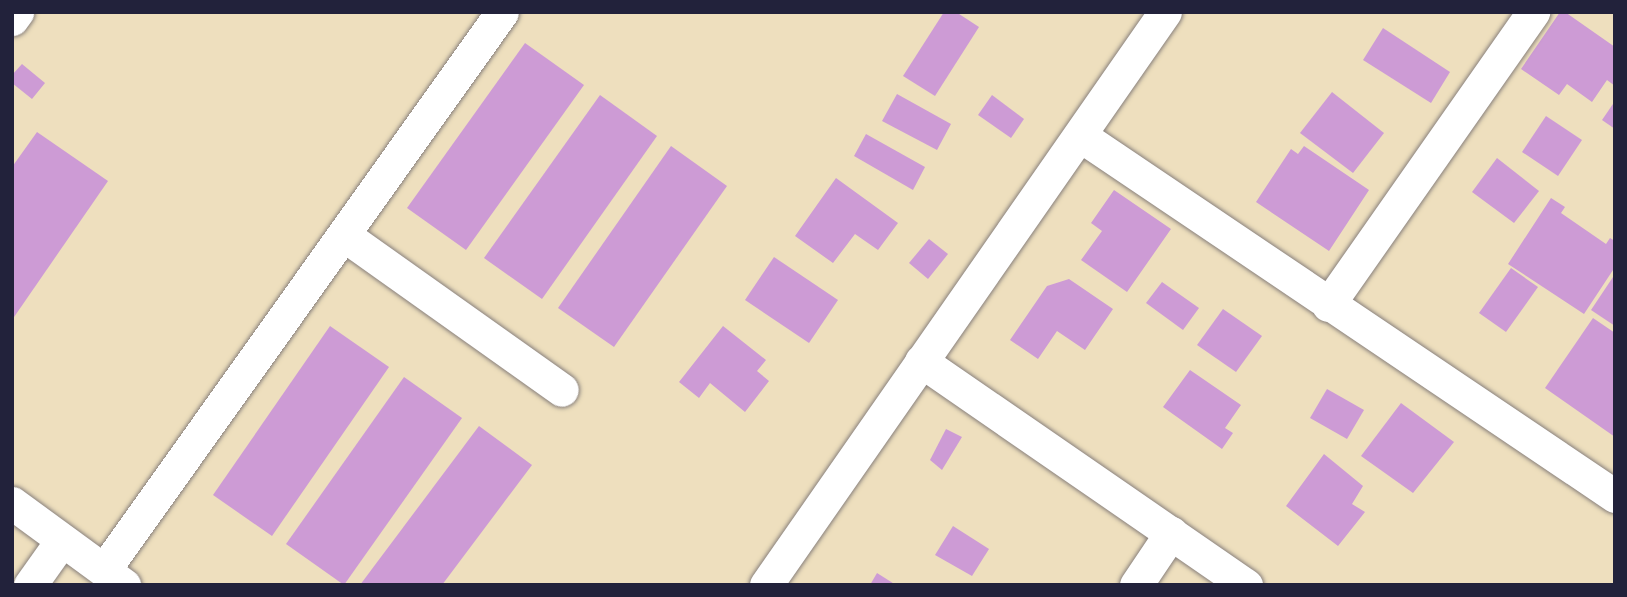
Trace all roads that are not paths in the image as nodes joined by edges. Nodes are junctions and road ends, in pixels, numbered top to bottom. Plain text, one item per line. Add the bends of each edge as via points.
1 (17, 12) edge
2 (502, 12) edge
3 (1165, 12) edge
4 (1533, 12) edge
5 (12, 19) edge
6 (1081, 136) junction
7 (344, 235) junction
8 (1328, 305) junction
9 (921, 361) junction
10 (562, 390) dead end
11 (1615, 496) edge
12 (12, 503) edge
13 (1171, 533) junction
14 (62, 540) junction
15 (114, 578) edge
16 (30, 585) edge
17 (766, 585) edge
18 (1136, 585) edge
19 (1246, 585) edge

1 - 5 street
2 - 7 street
3 - 6 street
4 - 8 street
6 - 8 street
6 - 9 street
7 - 10 street
7 - 15 street
8 - 11 street
9 - 13 street
9 - 17 street
12 - 14 street
13 - 18 street
13 - 19 street
14 - 15 street
14 - 16 street

